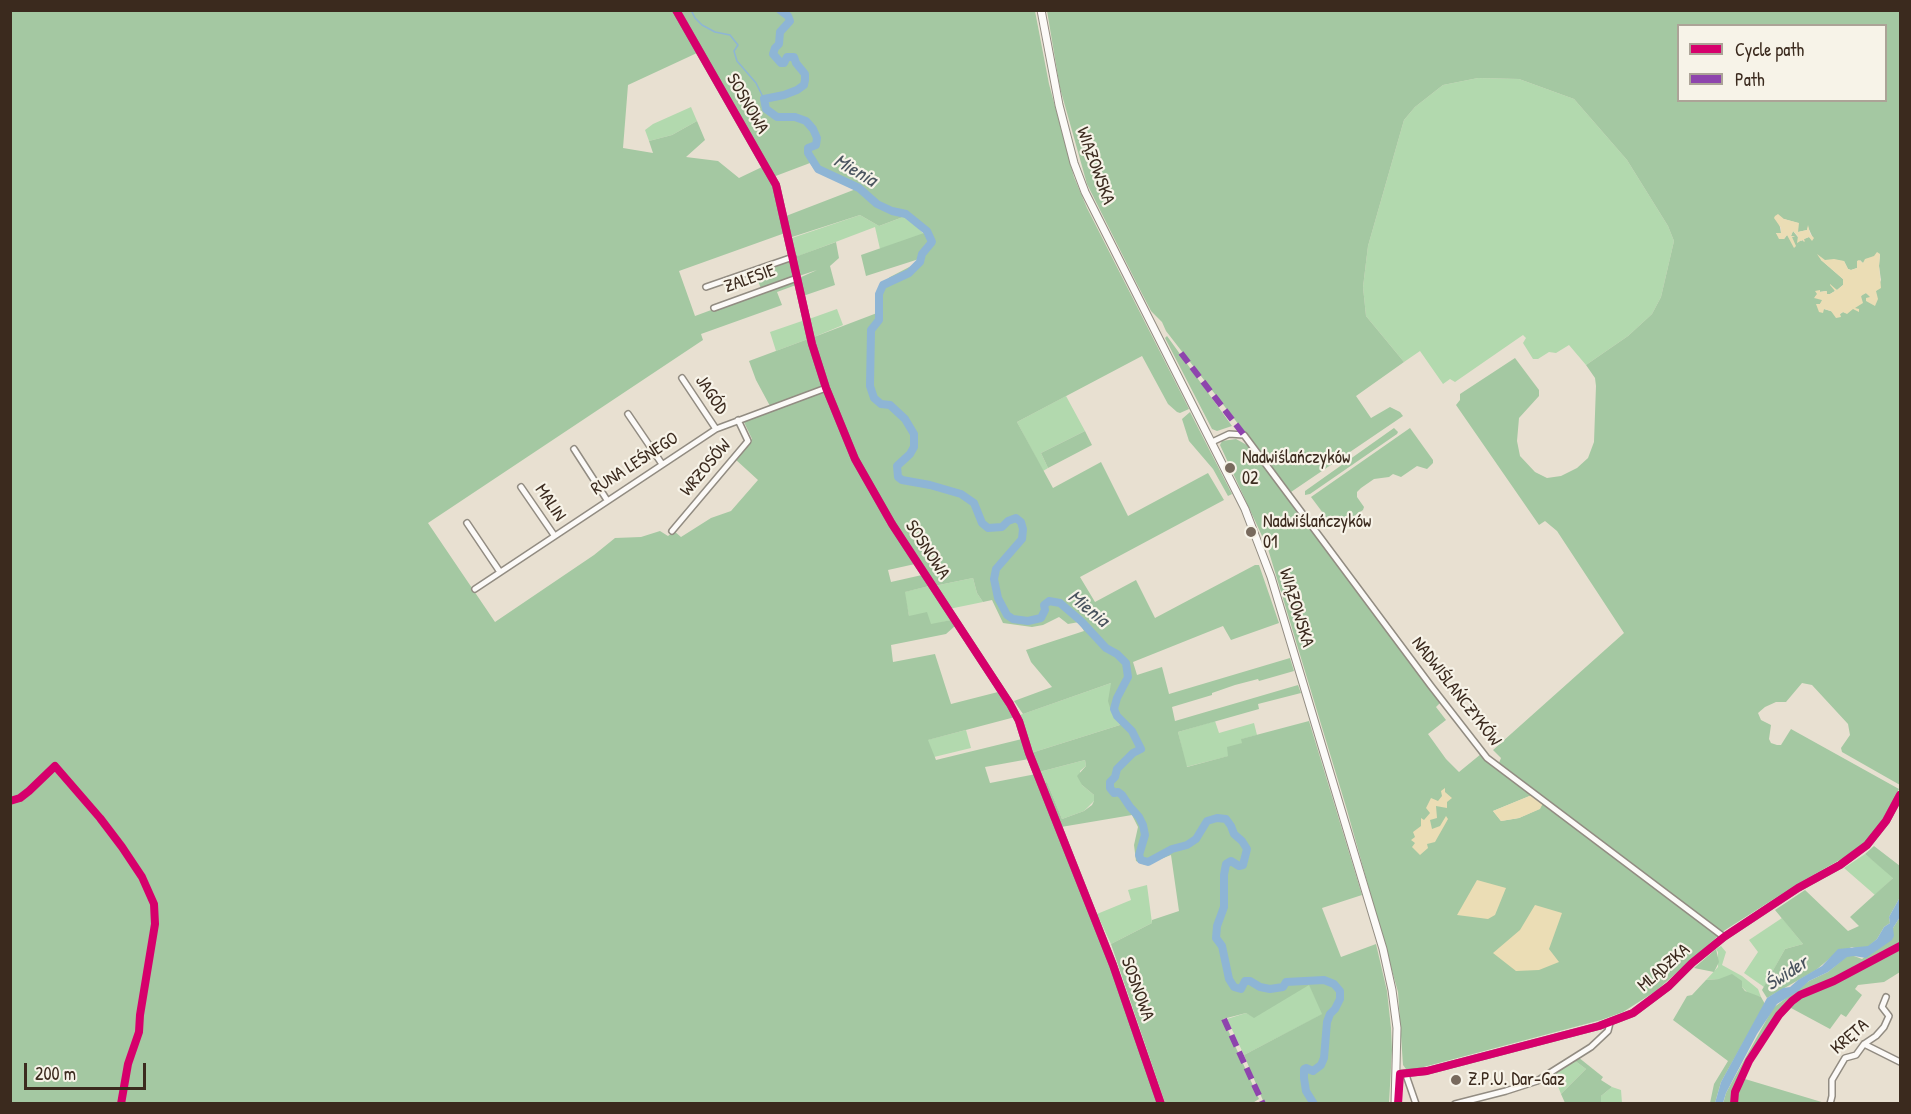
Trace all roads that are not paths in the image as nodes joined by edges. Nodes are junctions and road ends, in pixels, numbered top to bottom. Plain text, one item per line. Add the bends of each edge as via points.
1 (676, 10) edge
2 (1041, 10) edge
3 (793, 256) junction
4 (797, 278) junction
5 (706, 287) dead end
6 (714, 308) dead end
7 (682, 378) dead end
8 (826, 388) junction
9 (628, 414) dead end
10 (738, 420) junction
11 (716, 429) junction
12 (1212, 442) junction
13 (574, 449) dead end
14 (662, 464) junction
15 (521, 487) dead end
16 (608, 500) junction
17 (467, 523) dead end
18 (672, 531) dead end
19 (554, 536) junction
20 (500, 572) junction
21 (475, 589) dead end
22 (1900, 795) edge
23 (1724, 938) junction
24 (1886, 997) dead end
25 (1610, 1023) junction
26 (1864, 1044) junction
27 (1900, 1062) edge
28 (1397, 1074) junction
29 (1407, 1074) junction
30 (1161, 1104) edge
31 (1395, 1104) edge
32 (1416, 1104) edge
33 (1455, 1104) edge
34 (1830, 1104) edge

1 - 3 street, SOSNOWA via 776,185
2 - 12 main road, WIĄZOWSKA via 1054,84 1080,179
3 - 4 street, SOSNOWA
3 - 5 street
4 - 6 street, ZALESIE
4 - 8 street, SOSNOWA
7 - 11 street, JAGÓD
8 - 10 street, RUNA LEŚNEGO
8 - 30 street, SOSNOWA via 855,459 892,524 1019,721 1113,965
9 - 14 street
10 - 11 street, RUNA LEŚNEGO
10 - 18 street, WRZOSÓW via 748,441
11 - 14 street, RUNA LEŚNEGO
12 - 23 street, NADWIŚLAŃCZYKÓW via 1229,434 1244,435 1487,758
12 - 28 main road, WIĄZOWSKA via 1268,566 1383,949 1397,1028
13 - 16 street
14 - 16 street, RUNA LEŚNEGO
15 - 19 street, MALIN
16 - 19 street, RUNA LEŚNEGO
17 - 20 street
19 - 20 street, RUNA LEŚNEGO
20 - 21 street, RUNA LEŚNEGO
22 - 23 street, MLĄDZKA via 1867,845
23 - 25 street, MLĄDZKA via 1652,1000
24 - 26 street, KRĘTA via 1882,1007 1888,1016 1884,1027
25 - 29 street, MLĄDZKA
25 - 33 street via 1608,1031 1592,1047 1537,1081
26 - 27 street
26 - 34 street, KRĘTA via 1836,1070
28 - 29 street, MLĄDZKA
28 - 31 main road, WIĄZOWSKA
29 - 32 street

